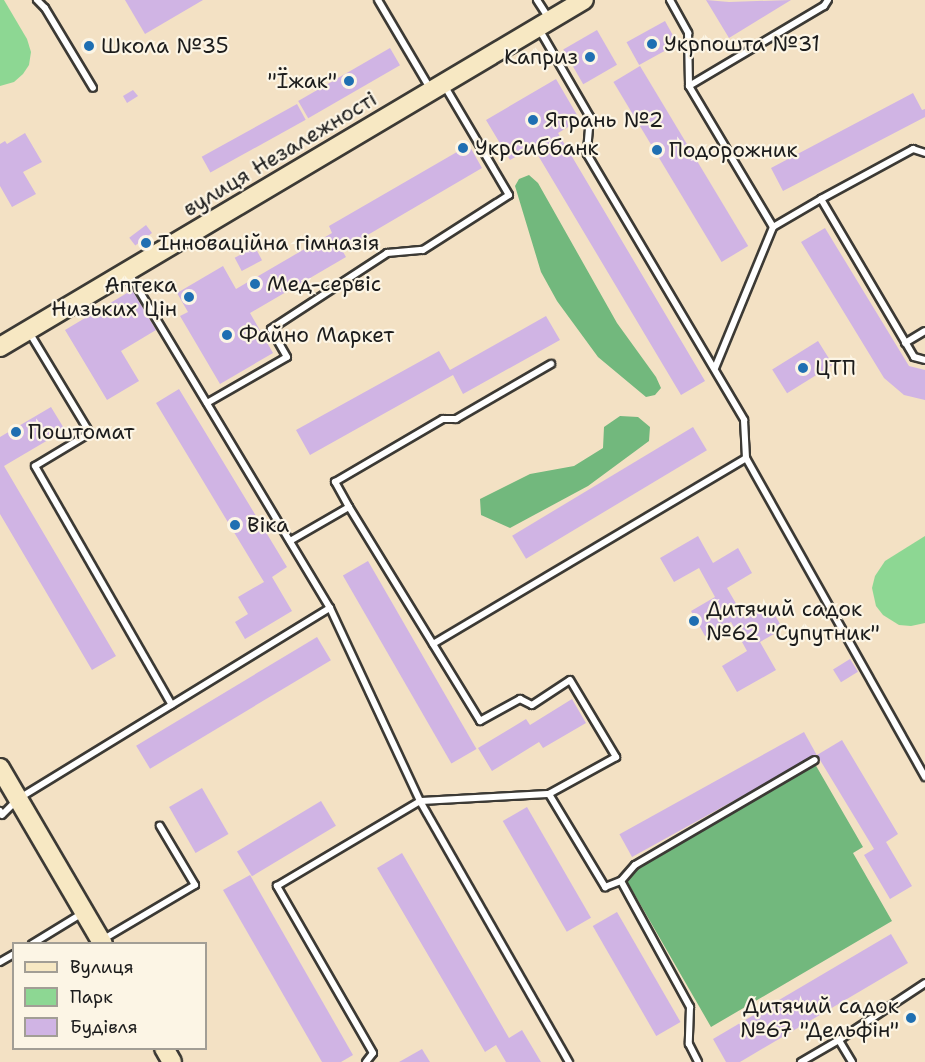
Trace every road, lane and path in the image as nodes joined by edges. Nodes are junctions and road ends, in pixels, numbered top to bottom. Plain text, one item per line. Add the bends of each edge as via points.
1 (38, 0) edge
2 (378, 0) edge
3 (537, 0) edge
4 (584, 0) edge
5 (670, 0) edge
6 (828, 0) edge
7 (544, 24) junction
8 (689, 86) junction
9 (437, 87) junction
10 (93, 88) dead end
11 (925, 153) edge
12 (820, 199) junction
13 (773, 227) junction
14 (128, 271) junction
15 (28, 330) junction
16 (925, 331) edge
17 (905, 343) junction
18 (0, 347) edge
19 (925, 360) edge
20 (551, 364) dead end
21 (716, 368) junction
22 (207, 403) junction
23 (746, 458) junction
24 (349, 507) junction
25 (291, 542) junction
26 (330, 608) junction
27 (433, 644) junction
28 (172, 705) junction
29 (815, 760) dead end
30 (0, 768) edge
31 (925, 777) edge
32 (549, 794) junction
33 (18, 799) junction
34 (420, 801) junction
35 (0, 811) edge
36 (160, 826) dead end
37 (621, 881) junction
38 (84, 912) junction
39 (35, 942) edge
40 (102, 942) edge
41 (925, 983) edge
42 (839, 1040) junction
43 (366, 1062) edge
44 (569, 1062) edge
45 (698, 1062) edge
46 (801, 1062) edge
47 (852, 1062) edge

1 - 10 lane
2 - 9 lane
3 - 7 lane
4 - 7 main road, вулиця Незалежності
5 - 8 lane via 688,33
6 - 8 lane
7 - 9 main road, вулиця Незалежності
7 - 21 lane via 590,117 587,154
8 - 13 lane
9 - 14 main road, вулиця Незалежності
9 - 22 lane via 509,195 423,250 387,252 271,329 287,357
11 - 12 lane via 913,148
12 - 13 lane
12 - 17 lane
13 - 21 lane
14 - 15 main road, вулиця Незалежності
14 - 22 lane
15 - 18 main road, вулиця Незалежності
15 - 28 lane via 90,433 35,466
16 - 17 lane
17 - 19 lane via 914,357
20 - 24 lane via 456,419 443,419 335,482
21 - 23 lane via 744,420
22 - 25 lane
23 - 27 lane
23 - 31 lane
24 - 25 lane
24 - 27 lane
25 - 26 lane
26 - 28 lane
26 - 34 lane
27 - 32 lane via 480,722 520,699 532,705 570,680 616,757
28 - 33 lane
29 - 37 lane via 635,865
30 - 33 main road
32 - 34 lane
32 - 37 lane via 605,887
33 - 35 lane via 2,815
33 - 38 main road
34 - 43 lane via 277,886 373,1053
34 - 44 lane
36 - 40 lane via 195,885
37 - 45 lane via 690,1007 689,1044
38 - 39 lane
38 - 40 main road
41 - 42 lane
42 - 46 lane
42 - 47 lane

